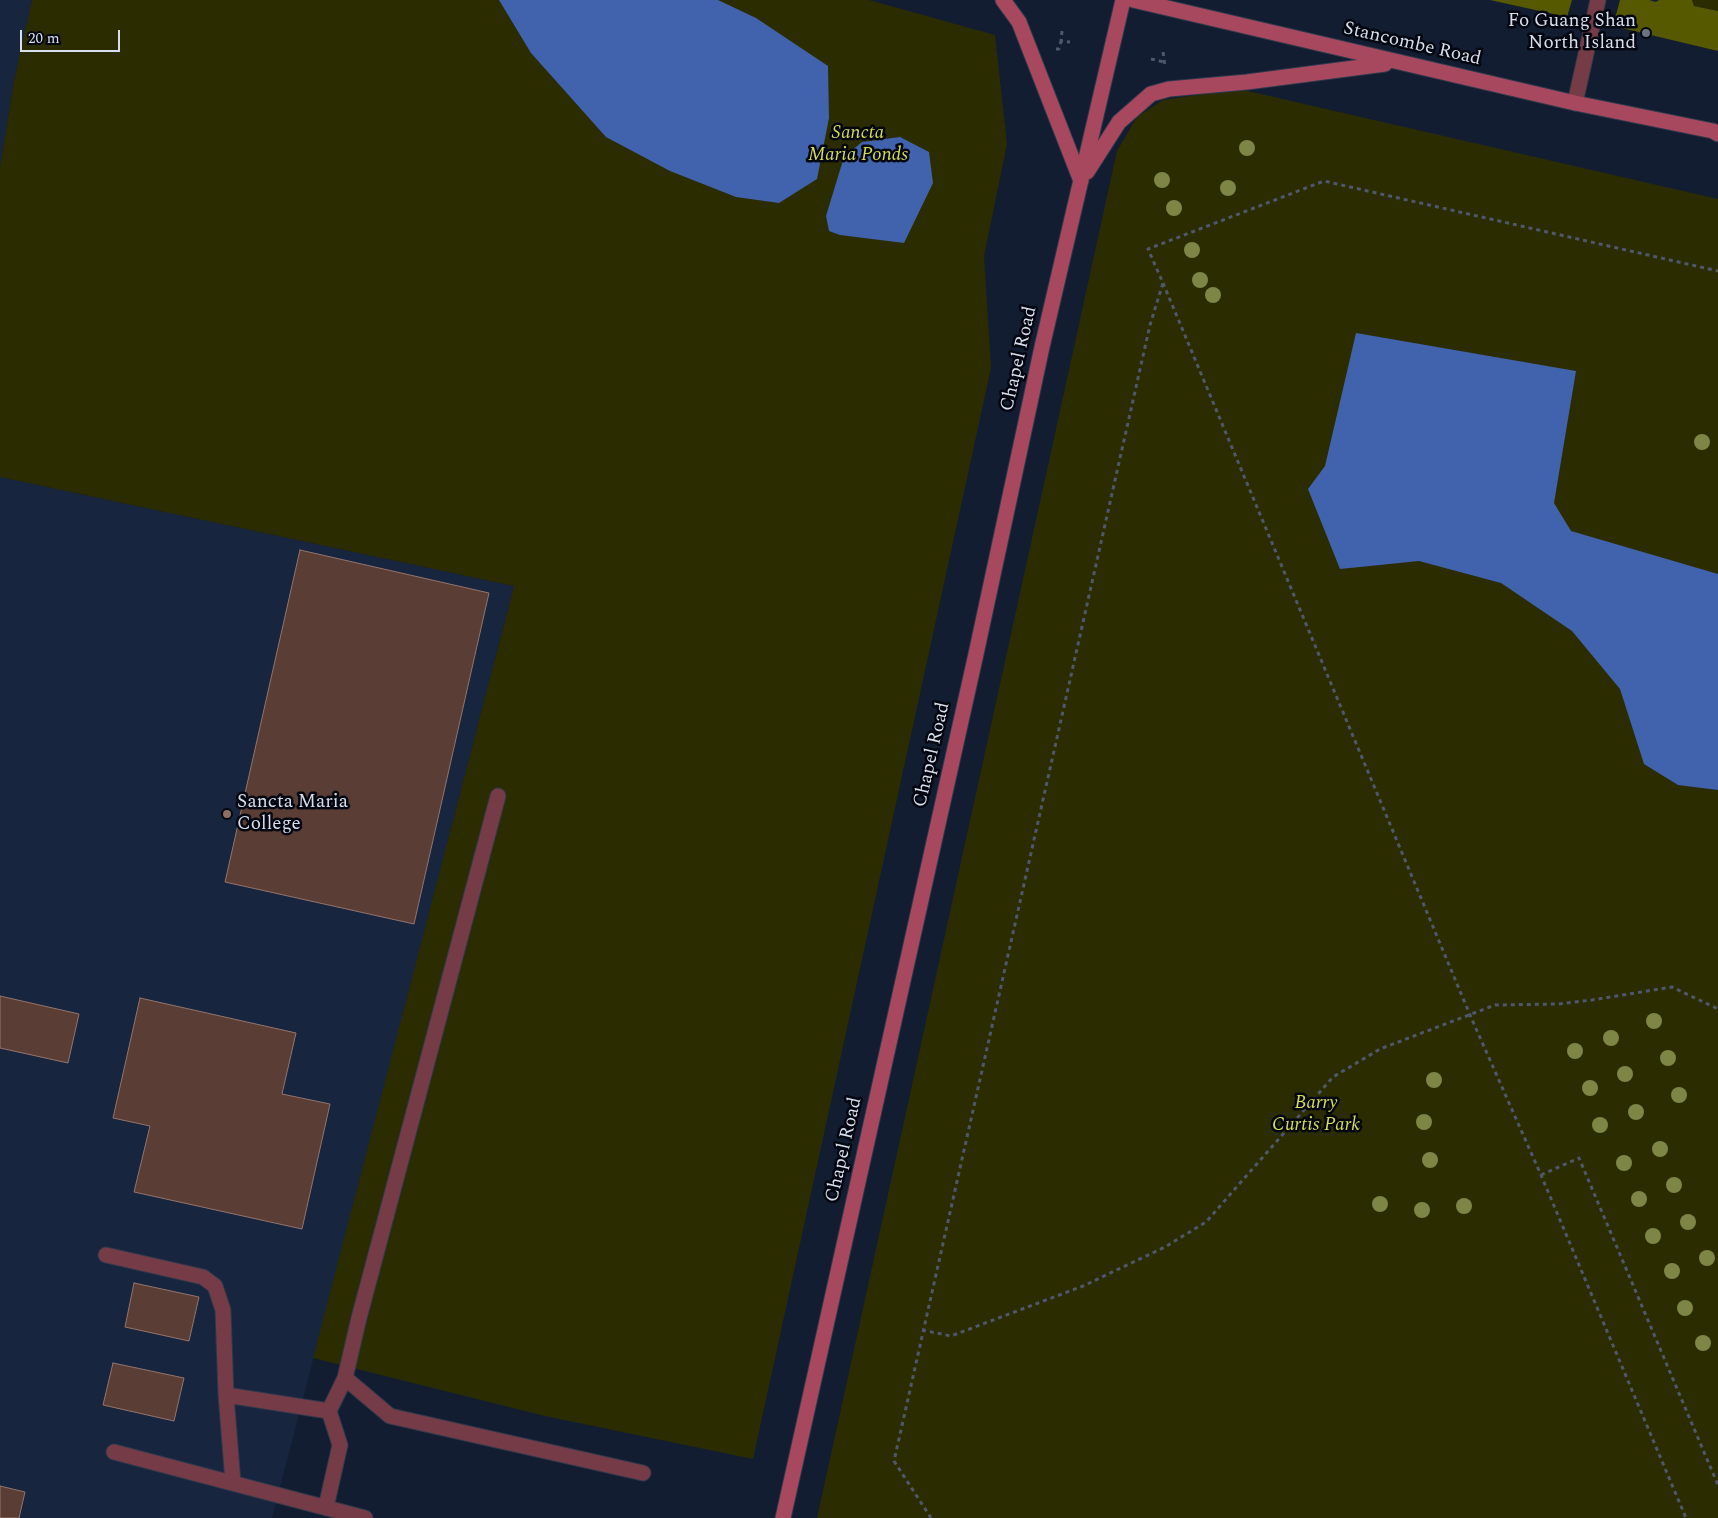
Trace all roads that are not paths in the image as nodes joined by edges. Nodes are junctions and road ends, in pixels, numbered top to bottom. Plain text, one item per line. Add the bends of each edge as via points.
1 (1003, 0) edge
2 (1123, 0) edge
3 (1133, 0) edge
4 (1598, 0) edge
5 (1400, 63) junction
6 (1575, 103) junction
7 (1716, 132) edge
8 (1081, 181) junction
9 (498, 796) dead end
10 (106, 1254) dead end
11 (345, 1378) junction
12 (226, 1395) junction
13 (329, 1411) junction
14 (114, 1452) dead end
15 (643, 1473) dead end
16 (233, 1482) junction
17 (326, 1507) junction
18 (365, 1518) edge
19 (783, 1518) edge

1 - 8 main road via 1019,22
2 - 8 main road, Chapel Road
3 - 5 main road, Stancombe Road
4 - 6 lane
5 - 6 main road, Stancombe Road
5 - 8 main road via 1151,94 1119,122
6 - 7 main road, Stancombe Road
8 - 19 main road, Chapel Road
9 - 11 lane
10 - 12 lane via 203,1277 215,1286 223,1310
11 - 13 lane
11 - 15 lane via 390,1416
12 - 13 lane
12 - 16 lane
13 - 17 lane via 340,1445
14 - 16 lane
16 - 17 lane
17 - 18 lane

